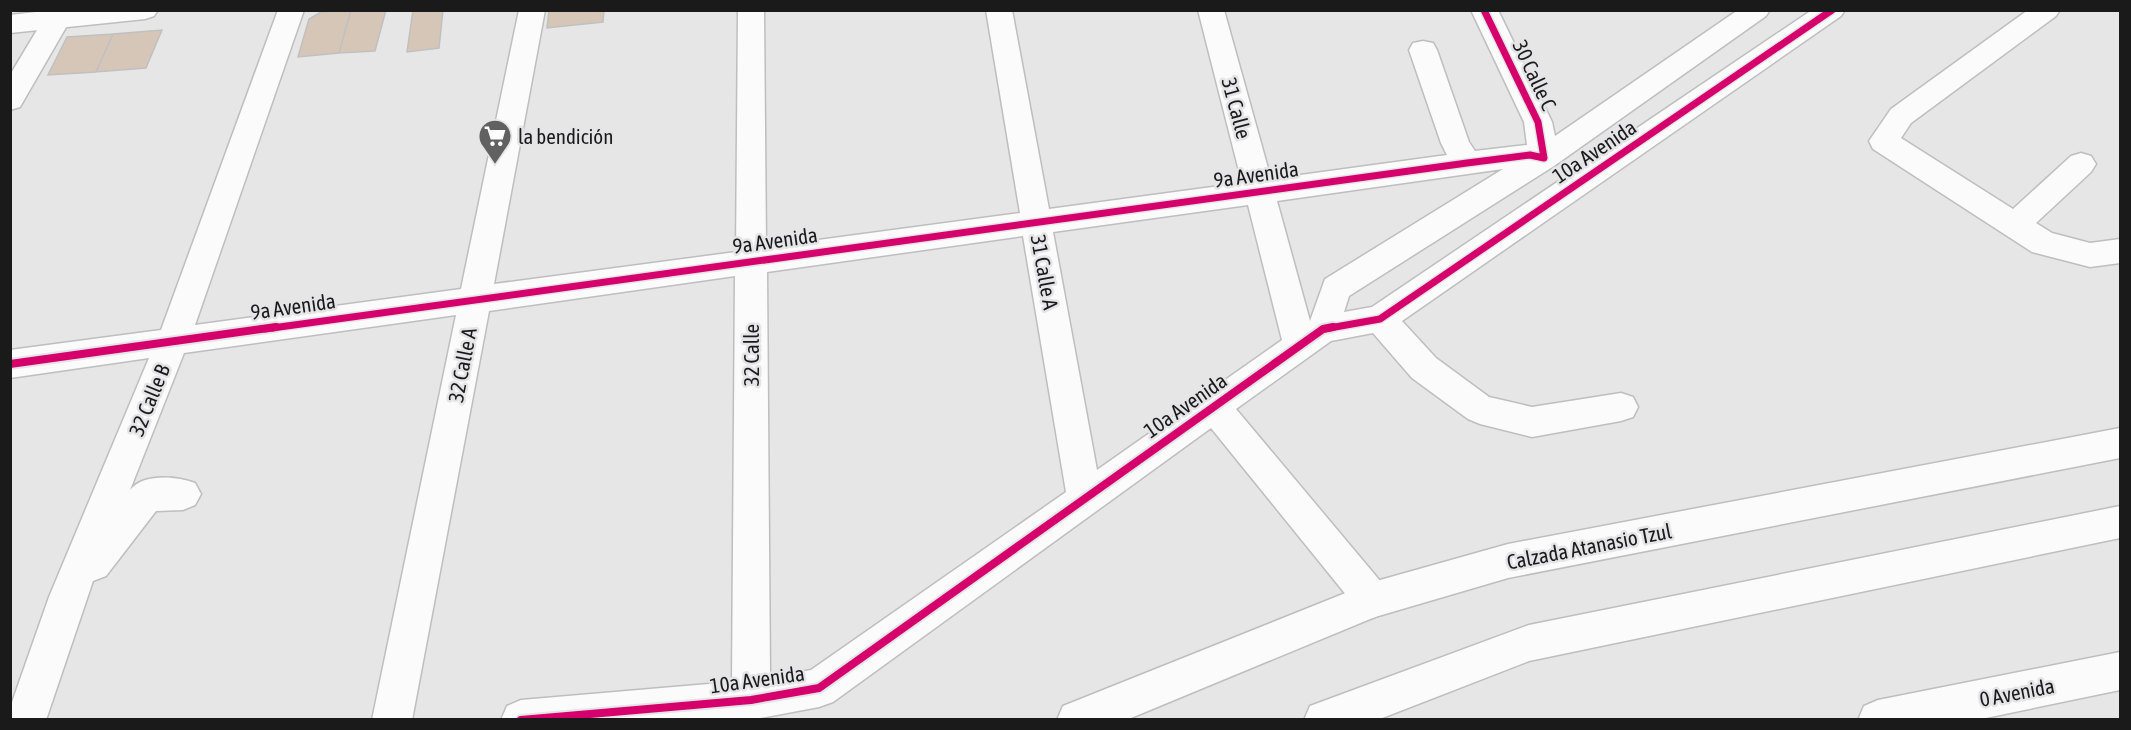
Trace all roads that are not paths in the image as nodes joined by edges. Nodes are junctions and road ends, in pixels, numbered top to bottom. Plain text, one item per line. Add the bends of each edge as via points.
1 (145, 10) edge
2 (291, 10) edge
3 (532, 10) edge
4 (751, 10) edge
5 (999, 10) edge
6 (1211, 10) edge
7 (1484, 10) edge
8 (1832, 10) edge
9 (2048, 10) edge
10 (1742, 14) edge
11 (61, 15) edge
12 (10, 24) edge
13 (1423, 50) dead end
14 (10, 100) edge
15 (1544, 158) junction
16 (1467, 163) junction
17 (2081, 164) dead end
18 (1259, 192) junction
19 (1036, 222) junction
20 (2015, 225) junction
21 (2121, 251) edge
22 (751, 261) junction
23 (475, 299) junction
24 (1380, 319) junction
25 (1312, 337) junction
26 (173, 341) junction
27 (10, 364) edge
28 (1214, 407) junction
29 (1621, 407) dead end
30 (2121, 442) edge
31 (183, 494) dead end
32 (1085, 498) junction
33 (2121, 522) edge
34 (68, 597) junction
35 (1373, 600) junction
36 (2121, 671) edge
37 (751, 700) junction
38 (26, 720) edge
39 (392, 720) edge
40 (521, 720) edge
41 (1077, 720) edge
42 (1324, 720) edge
43 (1878, 720) edge

1 - 11 street
2 - 26 street, 32 Calle B
3 - 23 street, 32 Calle A
4 - 22 street, 32 Calle
5 - 19 street, 31 Calle A
6 - 18 street, 31 Calle
7 - 15 street, 30 Calle C via 1538,122
8 - 24 street, 10a Avenida
9 - 20 street via 1902,116 1883,141
10 - 15 street, 10a Avenida
11 - 12 street
11 - 14 street
13 - 16 street via 1455,143
15 - 16 street, 9a Avenida via 1530,155
15 - 25 street, 10a Avenida via 1336,288
16 - 18 street, 9a Avenida
17 - 20 street
18 - 19 street, 9a Avenida
18 - 25 street, 31 Calle
19 - 22 street, 9a Avenida
19 - 32 street, 31 Calle A
20 - 21 street via 2043,243 2090,255
22 - 23 street, 9a Avenida
22 - 37 street, 32 Calle
23 - 26 street, 9a Avenida
23 - 39 street, 32 Calle A
24 - 25 street, 10a Avenida
24 - 29 street via 1424,368 1480,408 1532,422
25 - 28 street, 10a Avenida
26 - 27 street, 9a Avenida
26 - 34 street, 32 Calle B
28 - 32 street, 10a Avenida
28 - 35 street
30 - 35 street, Calzada Atanasio Tzul via 1508,561
31 - 34 street via 147,495
32 - 37 street, 10a Avenida via 819,688
33 - 42 street via 1529,643
34 - 38 street, 32 Calle B
35 - 41 street, Calzada Atanasio Tzul
36 - 43 street, 0 Avenida
37 - 40 street, 10a Avenida

